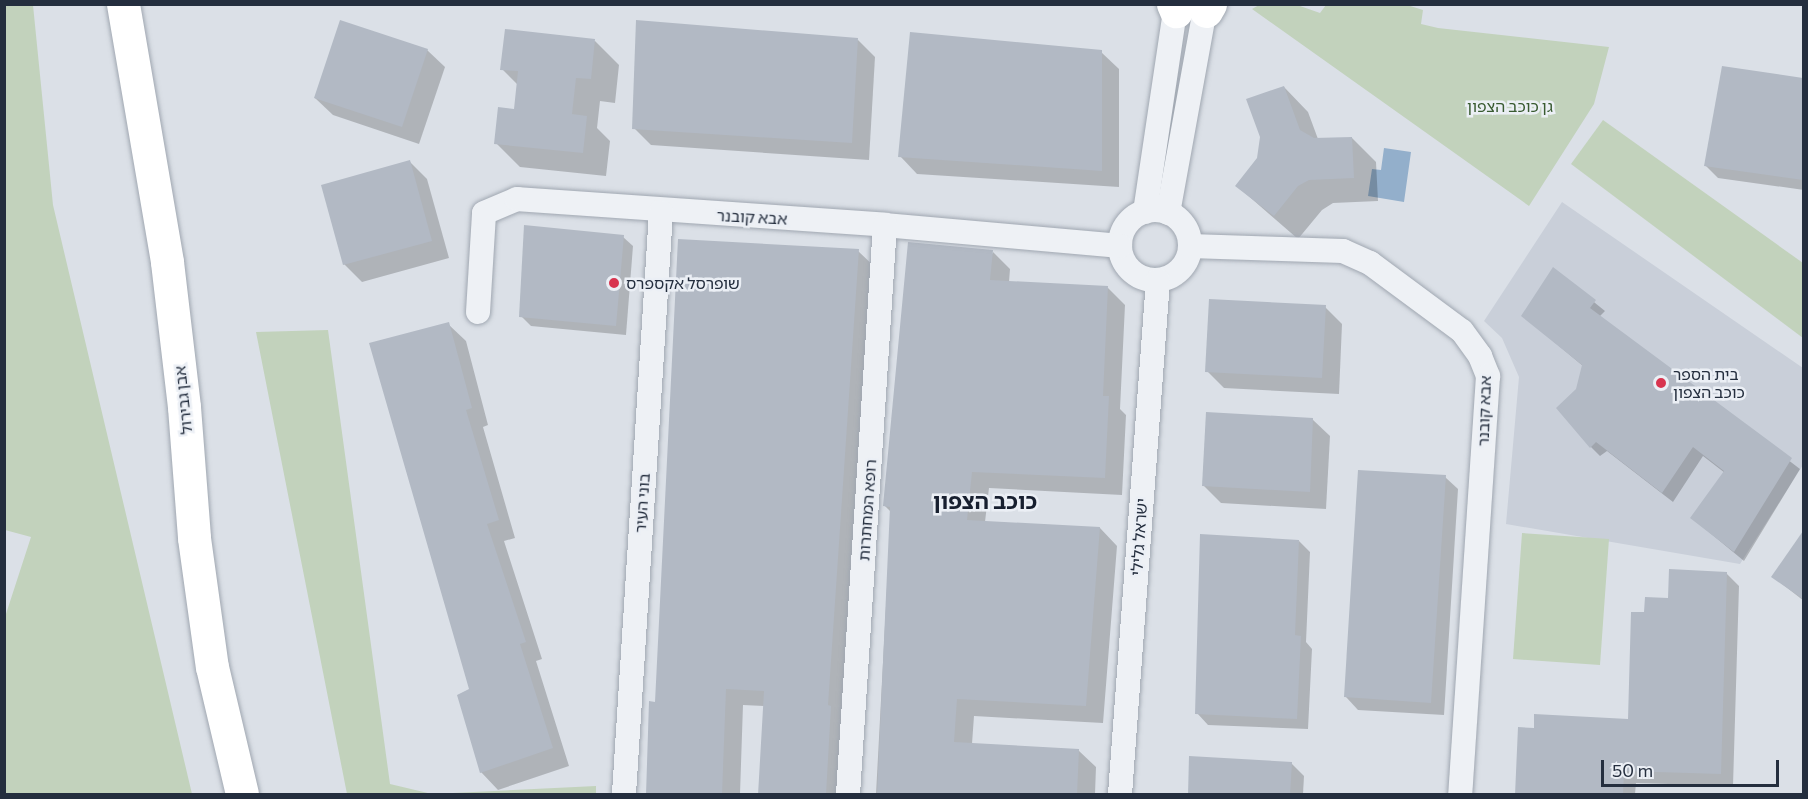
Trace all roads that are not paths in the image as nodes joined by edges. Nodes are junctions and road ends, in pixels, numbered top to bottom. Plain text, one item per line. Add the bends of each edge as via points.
1 (1191, 7) edge
2 (121, 9) edge
3 (661, 212) junction
4 (1157, 212) junction
5 (885, 225) junction
6 (1120, 246) junction
7 (1190, 246) junction
8 (1158, 280) junction
9 (478, 312) dead end
10 (242, 795) edge
11 (624, 795) edge
12 (848, 795) edge
13 (1120, 795) edge
14 (1460, 795) edge

1 - 4 street
2 - 10 main road, אבן גבירול via 167,262 194,538 212,667
3 - 5 street, אבא קובנר
3 - 9 street, אבא קובנר via 517,199 484,213
3 - 11 street, בוני העיר
4 - 6 street via 1127,225
4 - 7 street via 1186,228
5 - 6 street, אבא קובנר
5 - 12 street, רופא המחתרות
6 - 8 street via 1123,258 1137,274
7 - 8 street via 1179,271
7 - 14 street, אבא קובנר via 1343,251 1370,263 1462,331 1480,356 1488,376
8 - 13 street, ישראל גלילי

